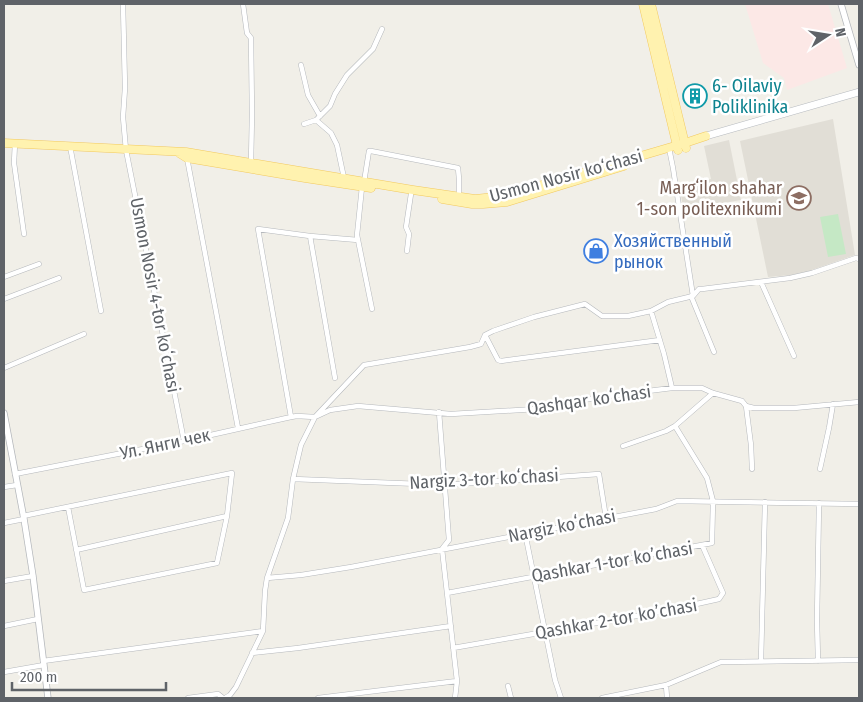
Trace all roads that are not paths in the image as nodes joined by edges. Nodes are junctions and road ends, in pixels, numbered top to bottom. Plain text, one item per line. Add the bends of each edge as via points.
1 (123, 4) edge
2 (243, 4) edge
3 (643, 4) edge
4 (650, 4) edge
5 (841, 4) edge
6 (382, 29) dead end
7 (301, 65) dead end
8 (859, 65) edge
9 (859, 92) edge
10 (318, 118) junction
11 (304, 124) dead end
12 (706, 136) joint
13 (4, 142) edge
14 (15, 143) junction
15 (70, 146) junction
16 (678, 148) junction
17 (126, 150) junction
18 (187, 155) junction
19 (251, 163) junction
20 (344, 178) junction
21 (363, 184) junction
22 (385, 188) junction
23 (411, 194) junction
24 (459, 196) junction
25 (24, 234) dead end
26 (310, 236) junction
27 (358, 240) junction
28 (407, 251) dead end
29 (859, 260) edge
30 (39, 264) dead end
31 (4, 277) edge
32 (59, 278) dead end
33 (761, 282) junction
34 (692, 296) junction
35 (4, 299) edge
36 (372, 309) dead end
37 (651, 311) junction
38 (101, 312) dead end
39 (84, 334) dead end
40 (485, 335) junction
41 (660, 340) junction
42 (714, 352) dead end
43 (794, 356) dead end
44 (4, 368) edge
45 (335, 378) dead end
46 (672, 388) junction
47 (713, 393) junction
48 (859, 402) edge
49 (832, 404) junction
50 (746, 406) junction
51 (439, 412) junction
52 (4, 413) edge
53 (315, 416) junction
54 (291, 417) junction
55 (675, 426) junction
56 (238, 428) junction
57 (184, 441) junction
58 (624, 446) dead end
59 (752, 469) dead end
60 (820, 469) dead end
61 (15, 474) junction
62 (293, 479) junction
63 (17, 485) junction
64 (445, 485) junction
65 (4, 487) edge
66 (713, 501) junction
67 (766, 502) junction
68 (819, 503) junction
69 (859, 504) edge
70 (68, 507) junction
71 (226, 516) junction
72 (24, 518) junction
73 (606, 518) junction
74 (4, 523) edge
75 (525, 534) junction
76 (702, 545) junction
77 (442, 549) junction
78 (76, 550) junction
79 (33, 576) junction
80 (533, 576) junction
81 (267, 578) junction
82 (4, 581) edge
83 (447, 592) junction
84 (38, 619) junction
85 (4, 626) edge
86 (451, 626) junction
87 (263, 631) junction
88 (545, 632) junction
89 (454, 648) junction
90 (252, 653) junction
91 (859, 660) edge
92 (818, 661) junction
93 (761, 662) junction
94 (44, 663) junction
95 (4, 672) edge
96 (457, 681) junction
97 (666, 685) junction
98 (508, 686) dead end
99 (613, 697) edge
100 (48, 698) edge
101 (188, 698) edge
102 (224, 698) edge
103 (318, 698) edge
104 (455, 698) edge
105 (510, 698) edge
106 (561, 698) edge
107 (602, 698) edge
108 (667, 698) edge

1 - 17 street, Usmon Nosir 4-tor koʻchasi
2 - 19 street via 247,33 251,38
3 - 16 main road
4 - 16 main road
5 - 8 street
6 - 10 street via 373,49 347,75 330,106
7 - 10 street
9 - 12 main road, Usmon Nosir ko‘chasi
10 - 11 street
10 - 20 street via 337,145
12 - 16 main road, Usmon Nosir ko‘chasi
13 - 14 main road, Usmon Nosir ko‘chasi
14 - 15 main road, Usmon Nosir ko‘chasi
14 - 25 street via 14,162
15 - 17 main road, Usmon Nosir ko‘chasi
15 - 38 street
16 - 23 main road, Usmon Nosir ko‘chasi via 497,203 472,204
16 - 24 main road, Usmon Nosir ko‘chasi via 504,196 476,199
16 - 34 street
17 - 18 main road, Usmon Nosir ko‘chasi
17 - 57 street, Usmon Nosir 4-tor koʻchasi
18 - 19 main road, Usmon Nosir ko‘chasi
18 - 21 main road, Usmon Nosir ko‘chasi via 296,177
18 - 56 street
19 - 20 main road, Usmon Nosir ko‘chasi
20 - 21 main road, Usmon Nosir ko‘chasi
21 - 22 main road, Usmon Nosir ko‘chasi
21 - 24 street via 370,151 458,168
21 - 27 street
22 - 23 main road, Usmon Nosir ko‘chasi
22 - 24 main road, Usmon Nosir ko‘chasi
23 - 28 street via 406,227 409,234
26 - 27 street
26 - 45 street
26 - 54 street via 258,229
27 - 36 street
29 - 33 street via 856,258 812,273
30 - 31 street
32 - 35 street
33 - 34 street via 702,289
33 - 43 street
34 - 37 street via 668,302
34 - 42 street
37 - 40 street via 628,316 602,316 585,304 534,317
37 - 41 street
39 - 44 street
40 - 41 street via 501,361
40 - 53 street via 481,344 470,347 364,365
41 - 46 street
46 - 47 street, Qashqar koʻchasi via 702,388
46 - 51 street, Qashqar koʻchasi via 536,409
47 - 50 street, Qashqar koʻchasi via 742,401
47 - 55 street
48 - 49 street, Qashqar koʻchasi
49 - 50 street, Qashqar koʻchasi via 794,408
49 - 60 street
50 - 59 street
51 - 53 street, Qashqar koʻchasi via 358,406
51 - 64 street
52 - 61 street
53 - 54 street, Ул. Янги чек
53 - 62 street via 301,445
54 - 56 street, Ул. Янги чек
55 - 58 street
55 - 66 street, Qashkar 1-tor koʼchasi via 707,478
56 - 57 street, Ул. Янги чек
57 - 61 street, Ул. Янги чек
61 - 63 street
62 - 64 street, Nargiz 3-tor koʻchasi
62 - 81 street via 288,518
63 - 65 street
63 - 72 street
64 - 73 street, Nargiz 3-tor koʻchasi via 599,474
64 - 77 street via 449,540
66 - 67 street, Nargiz koʻchasi
66 - 73 street, Nargiz koʻchasi via 677,501 656,509
66 - 76 street, Qashkar 1-tor koʼchasi via 712,544
67 - 68 street, Nargiz koʻchasi
67 - 93 street
68 - 69 street, Nargiz koʻchasi
68 - 92 street
70 - 71 street via 232,474
70 - 72 street
70 - 78 street
71 - 78 street
71 - 78 street via 217,563 84,590
72 - 74 street
72 - 79 street
73 - 75 street, Nargiz koʻchasi
75 - 77 street, Nargiz koʻchasi
75 - 80 street
76 - 80 street, Qashkar 1-tor koʼchasi
76 - 88 street, Qashkar 2-tor koʼchasi via 723,593 719,599
77 - 81 street, Nargiz koʻchasi
77 - 83 street
79 - 82 street
79 - 84 street
80 - 83 street, Qashkar 1-tor koʼchasi
80 - 88 street
81 - 87 street
83 - 86 street
84 - 85 street
84 - 94 street
86 - 89 street
86 - 90 street
87 - 90 street
87 - 94 street
88 - 89 street, Qashkar 2-tor koʼchasi
88 - 106 street
89 - 96 street
90 - 102 street via 236,687
91 - 92 street
92 - 93 street
93 - 97 street via 721,662
94 - 95 street
94 - 100 street
96 - 103 street
96 - 104 street
97 - 99 street
97 - 108 street
98 - 105 street
99 - 107 street
101 - 102 street via 218,694

